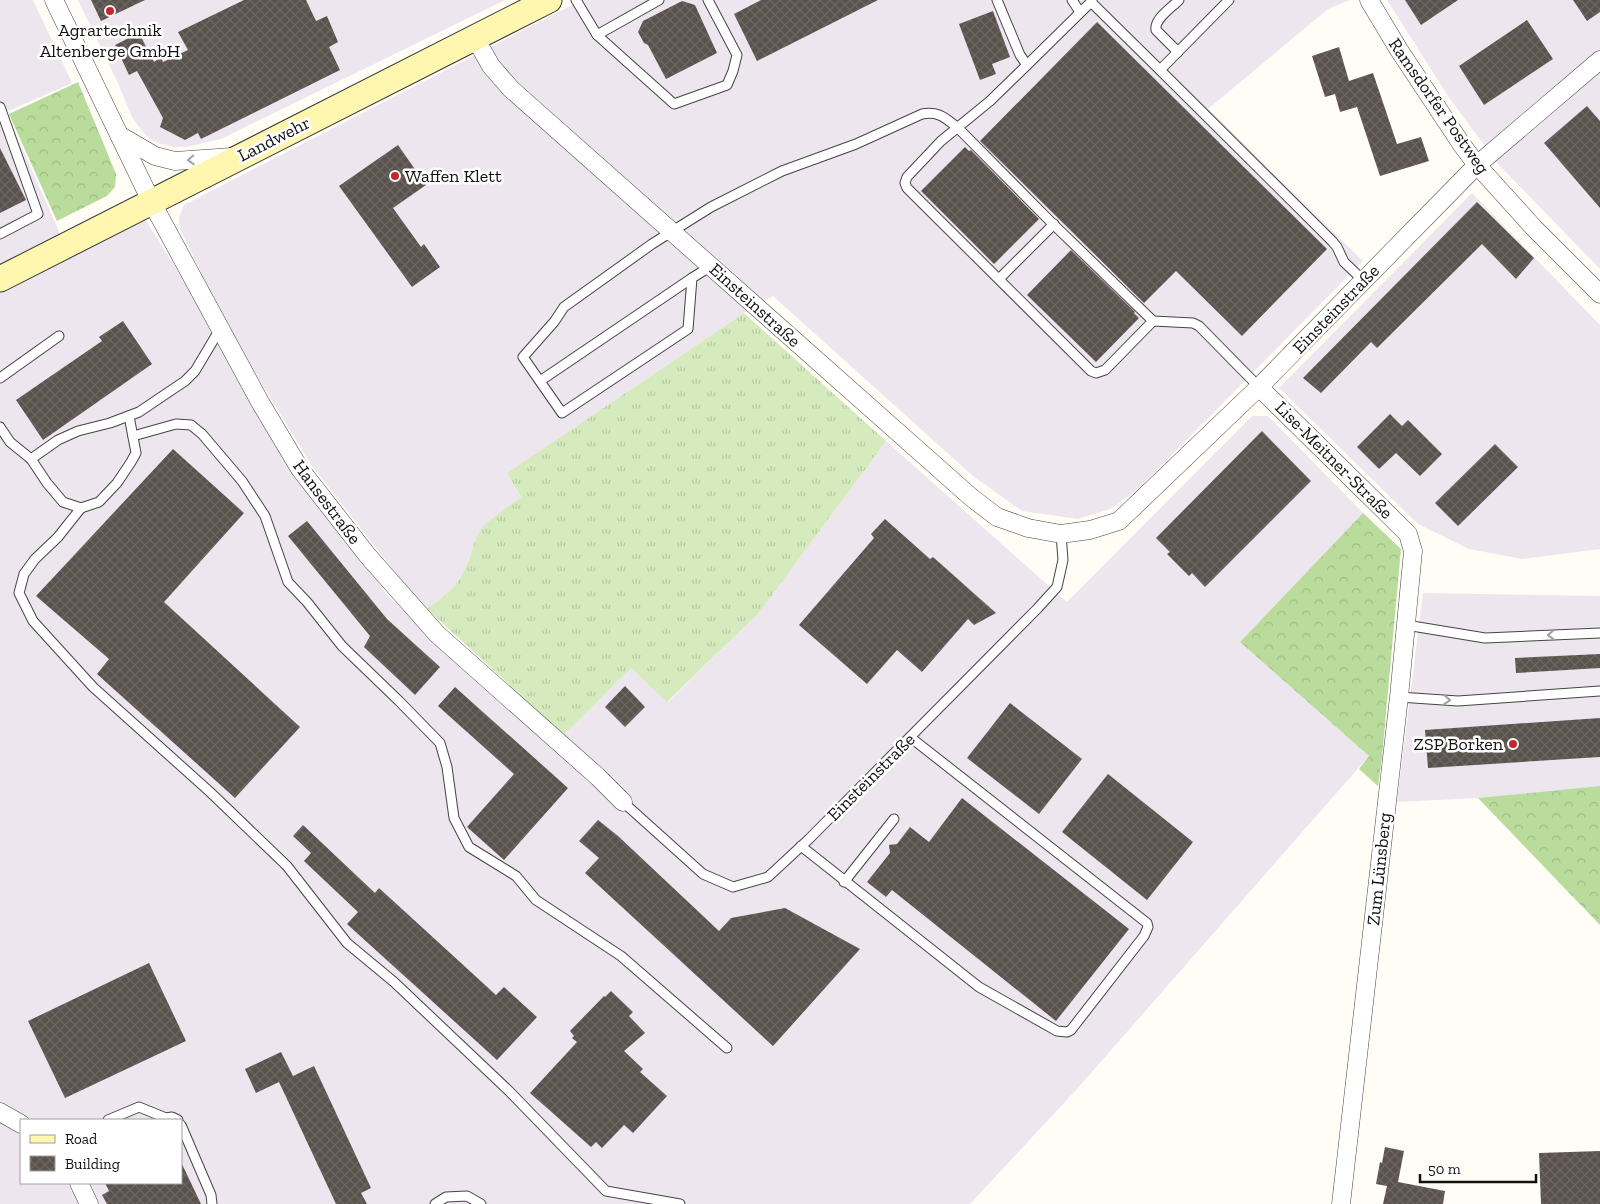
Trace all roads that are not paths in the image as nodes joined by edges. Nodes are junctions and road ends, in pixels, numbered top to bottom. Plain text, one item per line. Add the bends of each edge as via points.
1 (54, 0) edge
2 (549, 0) edge
3 (576, 0) edge
4 (659, 0) edge
5 (708, 0) edge
6 (997, 0) edge
7 (1072, 0) edge
8 (1179, 0) edge
9 (1229, 0) edge
10 (1369, 0) edge
11 (1092, 1) edge
12 (1080, 12) junction
13 (597, 35) junction
14 (475, 38) junction
15 (1178, 52) junction
16 (1600, 60) edge
17 (1027, 65) junction
18 (1160, 70) junction
19 (0, 107) edge
20 (957, 128) junction
21 (119, 135) junction
22 (240, 157) junction
23 (1477, 165) junction
24 (152, 201) junction
25 (1054, 224) junction
26 (672, 231) junction
27 (0, 234) edge
28 (711, 266) junction
29 (692, 278) junction
30 (0, 279) edge
31 (999, 279) junction
32 (1364, 281) junction
33 (1600, 294) edge
34 (1153, 321) junction
35 (220, 329) junction
36 (59, 336) dead end
37 (0, 378) edge
38 (540, 381) junction
39 (1259, 387) junction
40 (129, 416) junction
41 (0, 427) edge
42 (133, 436) junction
43 (31, 459) junction
44 (81, 508) junction
45 (1061, 534) junction
46 (1408, 534) joint
47 (1406, 625) junction
48 (1600, 634) edge
49 (1600, 691) edge
50 (1399, 697) junction
51 (910, 737) junction
52 (623, 802) joint
53 (894, 819) dead end
54 (801, 846) junction
55 (844, 882) junction
56 (727, 1048) dead end
57 (0, 1112) edge
58 (110, 1119) edge
59 (176, 1119) edge
60 (20, 1123) edge
61 (182, 1127) edge
62 (79, 1184) edge
63 (89, 1204) edge
64 (212, 1204) edge
65 (435, 1204) edge
66 (481, 1204) edge
67 (680, 1204) edge
68 (1341, 1204) edge

1 - 21 street, Hansestraße
2 - 14 main road, Landwehr
3 - 13 lane
4 - 13 lane
5 - 13 lane via 737,55 733,71 726,85 674,104
6 - 17 lane
7 - 12 lane
8 - 15 lane via 1156,26 1156,30
9 - 15 lane
10 - 23 street, Ramsdorfer Postweg
11 - 12 lane
11 - 18 lane
12 - 17 lane
14 - 22 main road, Landwehr
14 - 26 street, Einsteinstraße via 491,66 512,88
15 - 18 lane
16 - 23 street, Einsteinstraße
17 - 20 lane
18 - 32 lane via 1332,241 1344,262
19 - 27 lane via 38,214
20 - 25 lane
20 - 26 lane via 941,115 932,112 922,114 856,144 782,171
20 - 31 lane via 912,171 905,183
22 -> 21 street via 175,161 155,156
21 - 24 street, Hansestraße
22 - 24 main road, Landwehr
23 - 32 street, Einsteinstraße
23 - 33 street, Ramsdorfer Postweg
24 - 30 main road, Landwehr
24 - 35 street, Hansestraße
25 - 31 lane
25 - 34 lane
26 - 28 street, Einsteinstraße
26 - 38 lane via 564,307 522,357
28 - 29 lane
28 - 45 street, Einsteinstraße via 972,498 997,517 1028,528
29 - 38 lane
29 - 38 lane via 688,328 562,413
31 - 34 lane via 1096,373 1104,370
32 - 39 street, Einsteinstraße
34 - 39 lane via 1199,326
35 - 40 lane via 196,371
35 - 52 street, Hansestraße via 300,469 368,556 438,634
36 - 37 lane
39 - 45 street, Einsteinstraße via 1119,521
39 - 46 street, Lise-Meitner-Straße
40 - 42 lane
40 - 43 lane via 78,431 58,440
41 - 43 lane via 10,442
42 - 44 lane via 136,452 116,483 99,502
42 - 56 lane via 176,424 191,425 202,434 242,481 265,516 288,582 342,646 440,743 454,818 469,847 516,876 536,900 620,956
43 - 44 lane via 63,502
44 - 67 lane via 24,574 19,592 33,621 93,687 288,866 347,943 394,982 480,1064 606,1191
45 - 51 lane, Einsteinstraße via 1063,560 1058,587
46 - 47 street, Zum Lünsberg via 1413,551
48 -> 47 lane via 1485,638
47 - 50 street, Zum Lünsberg
50 -> 49 lane via 1458,701
50 - 68 street, Zum Lünsberg
51 - 54 lane, Einsteinstraße
51 - 55 lane via 1148,927 1076,1025 1062,1032 979,987
52 - 54 lane, Einsteinstraße via 703,874 733,887 768,877
53 - 55 lane
54 - 55 lane
57 - 60 street
58 - 59 lane via 139,1107
61 - 64 lane
62 - 63 street
65 - 66 lane via 446,1197 467,1196

